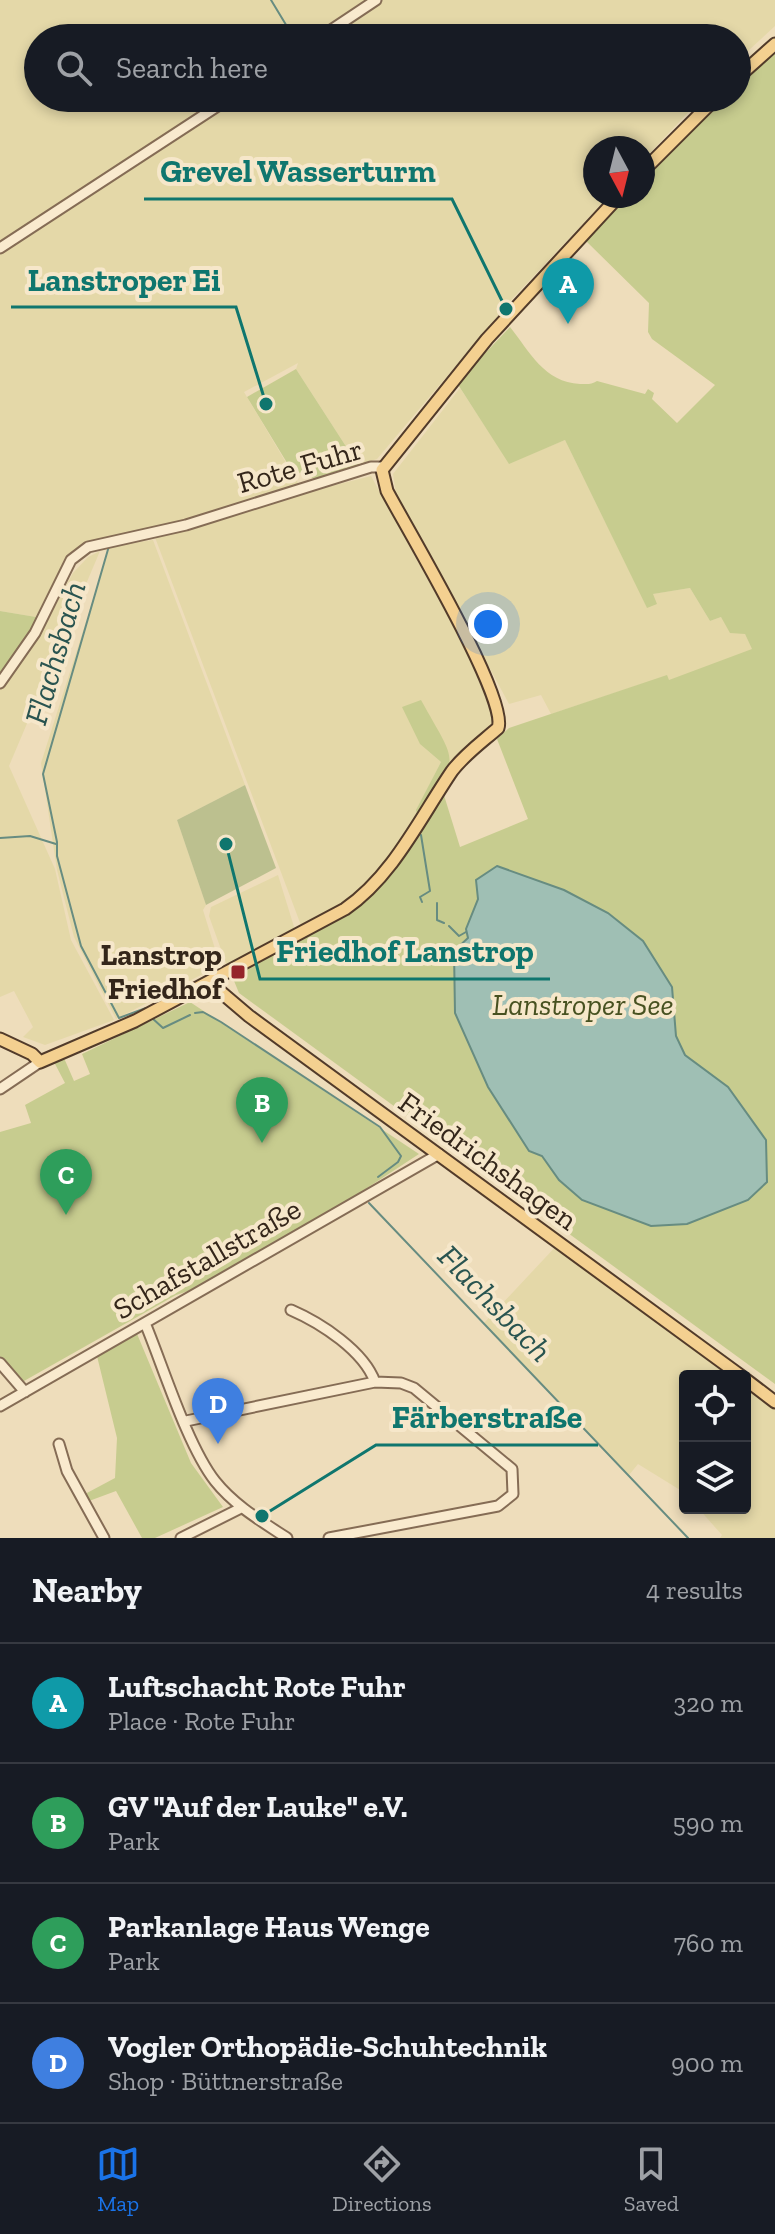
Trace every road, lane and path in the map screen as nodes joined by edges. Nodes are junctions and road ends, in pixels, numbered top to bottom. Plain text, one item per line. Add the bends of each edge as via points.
1 (376, 0) edge
2 (340, 24) edge
3 (775, 44) edge
4 (751, 65) edge
5 (209, 112) edge
6 (702, 112) edge
7 (655, 159) edge
8 (608, 208) edge
9 (0, 248) edge
10 (383, 467) junction
11 (0, 683) edge
12 (209, 982) junction
13 (0, 1039) edge
14 (40, 1062) junction
15 (0, 1089) edge
16 (439, 1154) junction
17 (291, 1310) dead end
18 (145, 1323) junction
19 (0, 1363) edge
20 (732, 1370) edge
21 (375, 1382) junction
22 (751, 1384) edge
23 (25, 1392) junction
24 (775, 1402) edge
25 (0, 1406) edge
26 (186, 1421) junction
27 (59, 1444) dead end
28 (241, 1508) junction
29 (284, 1537) edge
30 (104, 1538) edge
31 (181, 1538) edge
32 (329, 1538) edge

1 - 2 street
3 - 4 main road
5 - 9 street
6 - 7 main road
8 - 10 main road, Rote Fuhr via 487,339
10 - 11 street, Rote Fuhr via 186,525 88,547 71,560 35,633
10 - 12 main road via 387,491 481,665 500,724 453,770 396,857 360,897
12 - 14 main road
12 - 16 main road, Friedrichshagen
13 - 14 main road
14 - 15 street
16 - 18 street, Schafstallstraße
16 - 20 main road, Friedrichshagen
17 - 21 street via 360,1357
18 - 23 street, Schafstallstraße
18 - 26 street
19 - 23 street
21 - 26 street
21 - 32 street via 414,1388 502,1458 514,1477 513,1494 498,1506
22 - 24 main road, Friedrichshagen
23 - 25 street, Schafstallstraße
26 - 28 street via 207,1469
27 - 30 street via 67,1471
28 - 29 street
28 - 31 street

